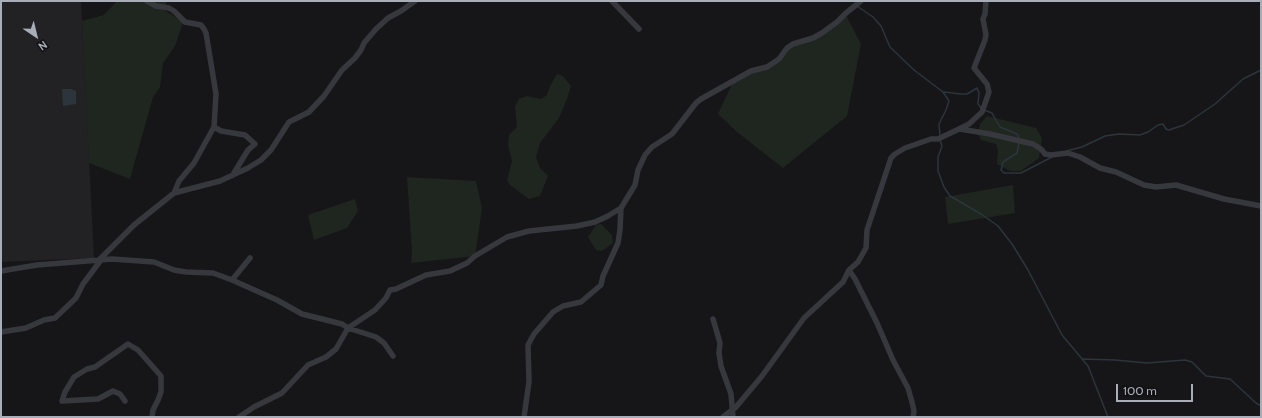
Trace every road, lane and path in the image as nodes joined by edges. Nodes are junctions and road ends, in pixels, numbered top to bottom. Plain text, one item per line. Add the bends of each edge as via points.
1 (147, 1) edge
2 (414, 1) edge
3 (612, 1) edge
4 (861, 1) edge
5 (986, 1) edge
6 (639, 28) dead end
7 (214, 127) junction
8 (959, 129) junction
9 (234, 174) junction
10 (174, 193) junction
11 (1261, 206) edge
12 (621, 208) junction
13 (250, 258) dead end
14 (100, 260) junction
15 (849, 270) junction
16 (1, 271) edge
17 (232, 280) junction
18 (713, 318) dead end
19 (348, 328) junction
20 (1, 332) edge
21 (394, 356) dead end
22 (125, 401) dead end
23 (732, 410) junction
24 (152, 417) edge
25 (239, 417) edge
26 (524, 417) edge
27 (723, 417) edge
28 (733, 417) edge
29 (913, 417) edge

1 - 7 street via 174,10 185,22 201,25 204,29 216,94
2 - 9 street via 376,29 324,96 309,112 289,122 271,150 256,164
3 - 6 street
4 - 12 street via 822,33 793,44 767,67 751,71 696,103 672,134 652,147 645,156 638,170 635,185
5 - 8 street via 983,19 986,35 974,68 987,84 989,92 982,112
7 - 9 street via 221,131 244,135 255,144 248,150
7 - 10 street
8 - 11 street via 1033,144 1045,154 1068,153 1144,185 1176,185 1224,199
8 - 15 street via 937,140 931,139 905,148 891,158 867,230 866,248 858,262
9 - 10 street via 220,181
10 - 14 street via 134,225
12 - 19 street via 595,222 529,231 507,237 450,271 426,275 390,290 375,310
12 - 26 street via 618,243 601,285 581,302 563,306 553,312 528,345 529,382
13 - 17 street
14 - 16 street via 37,264
14 - 17 street via 154,262 174,270 220,274
14 - 20 street via 76,298 55,318 26,328
15 - 23 street via 843,282 804,318 762,376
15 - 29 street via 908,388
17 - 19 street via 302,314 342,324
18 - 23 street via 720,343 721,366 731,394
19 - 21 street via 376,337
19 - 25 street via 336,349 308,365 282,393 254,406
22 - 24 street via 120,394 113,391 98,399 62,401 74,377 95,367 128,344 138,350 161,376 161,392
23 - 27 street
23 - 28 street

